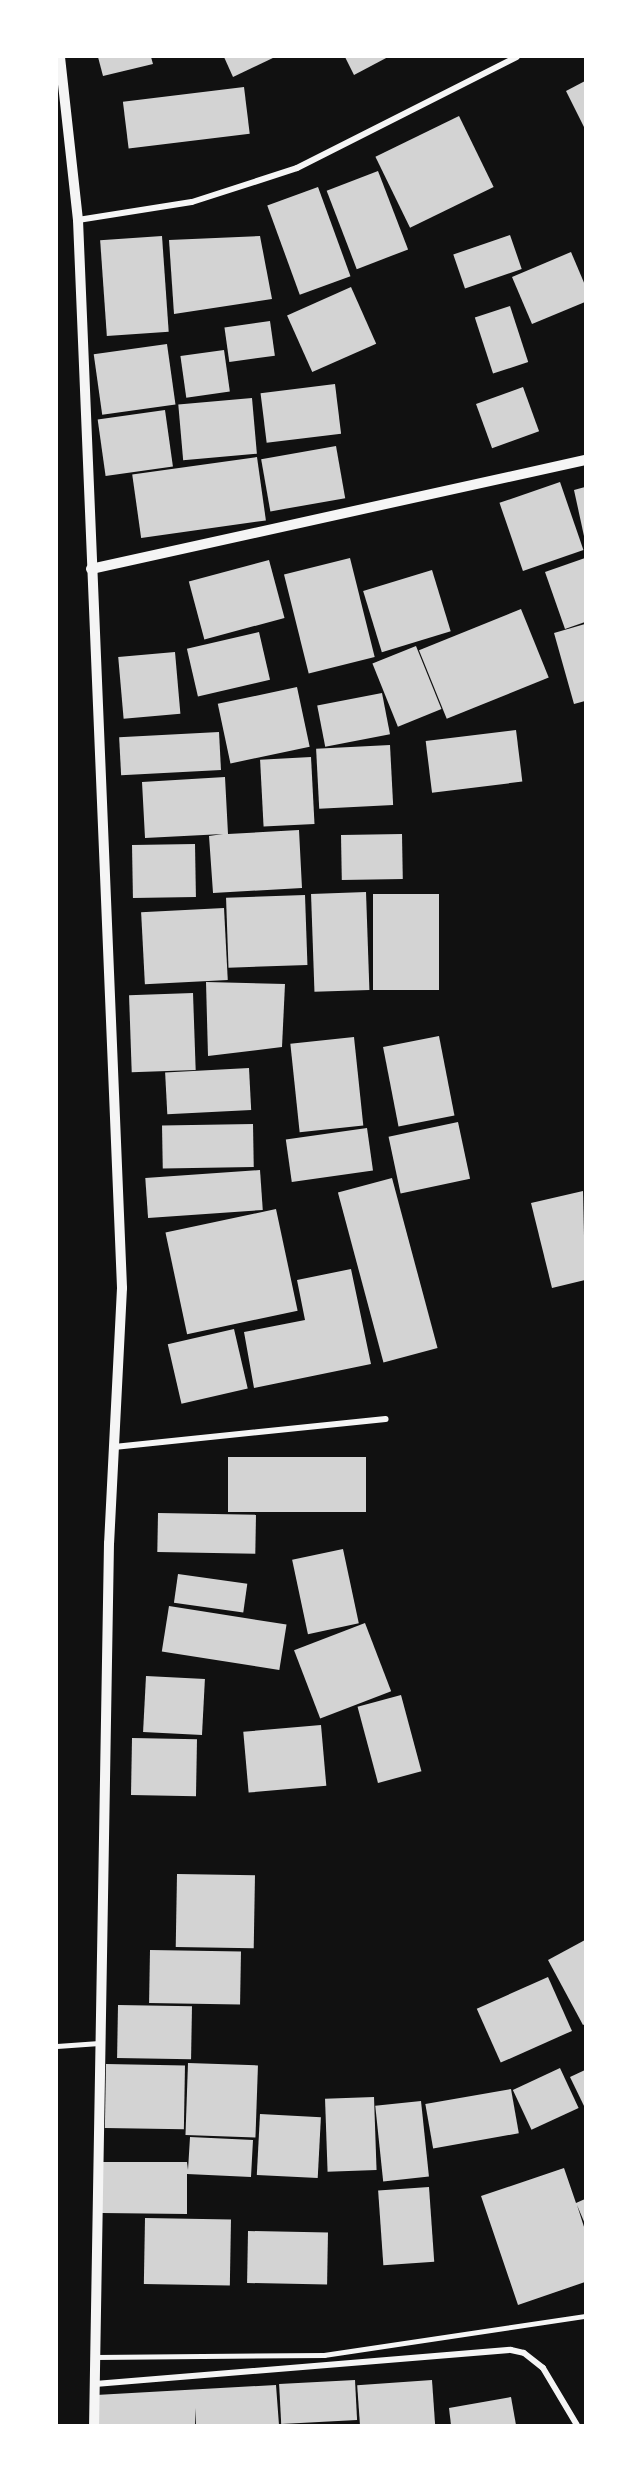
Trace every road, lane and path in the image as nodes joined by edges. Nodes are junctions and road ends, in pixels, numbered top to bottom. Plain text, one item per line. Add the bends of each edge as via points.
1 (60, 57) edge
2 (517, 57) edge
3 (78, 219) junction
4 (585, 460) edge
5 (91, 569) junction
6 (386, 1419) dead end
7 (114, 1447) junction
8 (99, 2043) junction
9 (57, 2046) edge
10 (585, 2316) edge
11 (96, 2357) junction
12 (94, 2384) junction
13 (94, 2425) edge
14 (577, 2425) edge

1 - 3 street
2 - 3 street via 297,168 192,202
3 - 5 street
4 - 5 street
5 - 7 street via 123,1288
6 - 7 street
7 - 8 street
8 - 9 lane
8 - 11 street
10 - 11 lane via 324,2355
11 - 12 street
12 - 13 street
12 - 14 street via 511,2350 524,2353 543,2368

